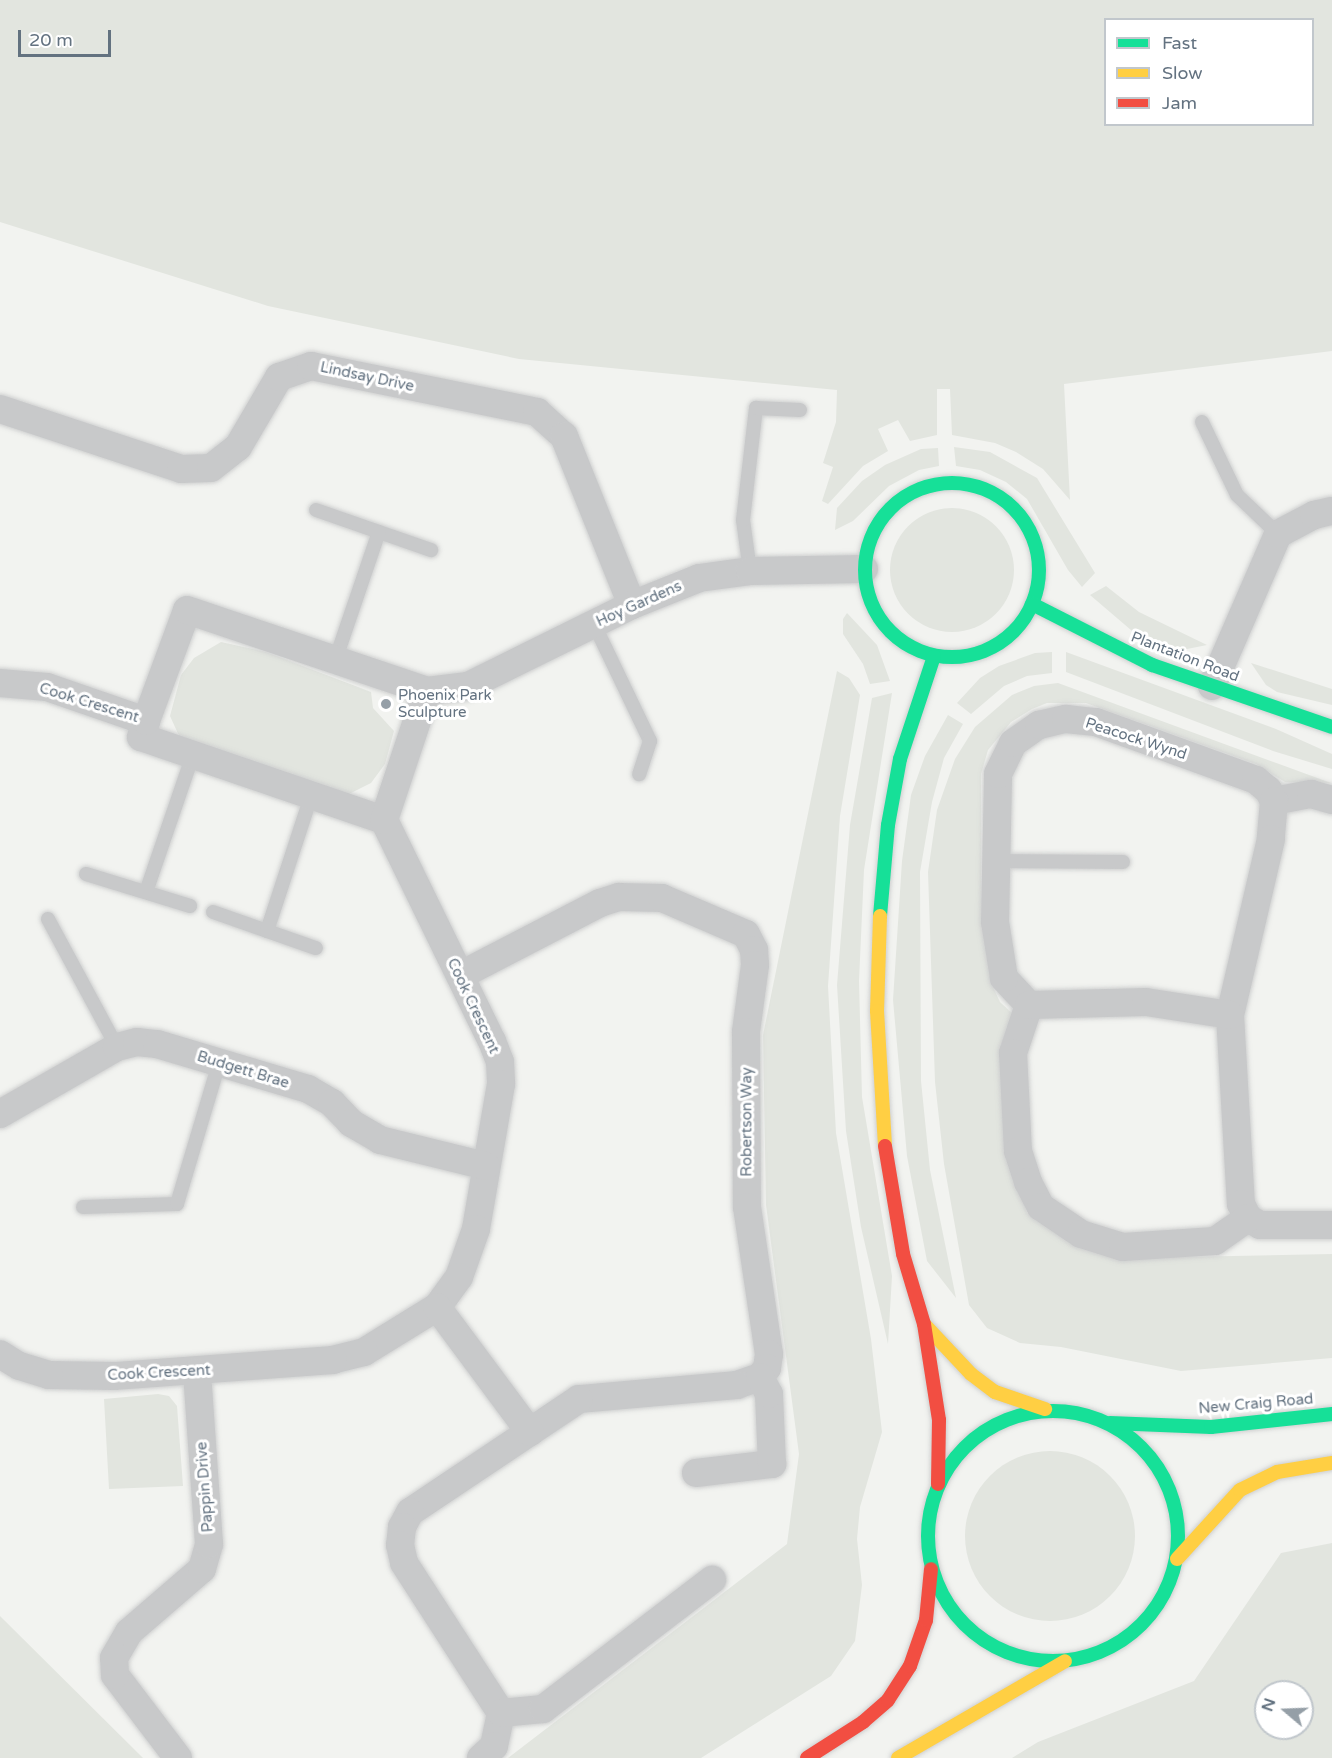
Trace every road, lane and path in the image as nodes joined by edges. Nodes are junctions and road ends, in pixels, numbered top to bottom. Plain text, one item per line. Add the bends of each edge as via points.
1 (0, 409) edge
2 (800, 410) dead end
3 (1202, 422) dead end
4 (316, 510) dead end
5 (1332, 511) edge
6 (379, 532) junction
7 (1278, 534) junction
8 (431, 550) dead end
9 (864, 569) junction
10 (750, 572) junction
11 (632, 604) junction
12 (1032, 604) junction
13 (594, 624) junction
14 (934, 656) junction
15 (336, 658) junction
16 (0, 683) edge
17 (1212, 686) junction
18 (427, 691) junction
19 (146, 721) junction
20 (1332, 727) edge
21 (193, 755) junction
22 (639, 774) dead end
23 (311, 796) junction
24 (1332, 800) edge
25 (1274, 801) junction
26 (384, 820) junction
27 (995, 861) junction
28 (1123, 862) dead end
29 (86, 874) dead end
30 (146, 892) junction
31 (190, 906) dead end
32 (213, 912) dead end
33 (48, 919) dead end
34 (267, 931) junction
35 (316, 948) dead end
36 (461, 975) junction
37 (1029, 1005) junction
38 (1230, 1015) junction
39 (117, 1047) junction
40 (219, 1063) junction
41 (0, 1114) edge
42 (486, 1166) junction
43 (83, 1207) dead end
44 (1248, 1218) junction
45 (1332, 1225) edge
46 (437, 1307) junction
47 (924, 1324) junction
48 (0, 1354) edge
49 (197, 1372) junction
50 (760, 1377) junction
51 (1048, 1410) junction
52 (1332, 1414) edge
53 (1110, 1423) junction
54 (530, 1432) junction
55 (1332, 1463) edge
56 (696, 1473) dead end
57 (938, 1484) junction
58 (1177, 1559) junction
59 (931, 1569) junction
60 (712, 1580) dead end
61 (1065, 1661) junction
62 (501, 1713) junction
63 (178, 1758) edge
64 (481, 1758) edge
65 (807, 1758) edge
66 (898, 1758) edge

1 - 11 street, Lindsay Drive via 181,469 211,468 238,447 279,377 311,366 537,412 564,436
2 - 10 lane via 756,408 743,520
3 - 7 lane via 1237,495
4 - 6 lane
5 - 7 street via 1314,515
6 - 8 lane
6 - 15 lane
7 - 17 street
9 - 10 street, Hoy Gardens
9 - 12 street via 870,539 884,515 928,485 958,482 988,490 1008,502 1026,522 1039,559 1040,579
9 - 14 street via 872,606 887,628 909,646
10 - 11 street, Hoy Gardens via 699,578
11 - 13 street, Hoy Gardens
12 - 14 street via 1011,635 994,647 967,657
12 - 17 street, Plantation Road via 1152,665
13 - 18 street, Hoy Gardens via 468,686
13 - 22 lane via 650,741
14 - 47 street via 900,759 888,825 879,898 877,1011 886,1164 903,1254
15 - 18 street, Hoy Gardens
15 - 19 street, Hoy Gardens via 187,610
16 - 19 street, Cook Crescent via 47,687
17 - 20 street, Plantation Road
18 - 26 street
19 - 21 street, Cook Crescent via 141,737
21 - 23 street, Cook Crescent
21 - 30 lane
23 - 26 street, Cook Crescent
23 - 34 lane
24 - 25 street via 1311,794
25 - 27 street, Peacock Wynd via 1256,780 1096,722 1066,718 1039,725 1013,743 998,774
25 - 38 street via 1271,839
26 - 36 street, Cook Crescent
27 - 28 lane
27 - 37 street, Peacock Wynd via 996,922 1004,978
29 - 30 lane
30 - 31 lane
32 - 34 lane
33 - 39 lane
34 - 35 lane
36 - 42 street, Cook Crescent via 500,1062 501,1084
36 - 50 street, Robertson Way via 600,903 619,897 662,898 746,934 754,950 755,965 746,1032 747,1207 769,1354 767,1368
37 - 38 street via 1146,1002
37 - 44 street via 1013,1053 1018,1151 1041,1207 1081,1234 1123,1247 1215,1241
38 - 44 street via 1239,1184 1241,1204
39 - 40 street, Budgett Brae via 137,1042 157,1044
39 - 41 street, Budgett Brae
40 - 42 street, Budgett Brae via 308,1089 380,1140
40 - 43 lane via 177,1204
42 - 46 street, Cook Crescent via 476,1229 463,1268
44 - 45 street via 1276,1228
46 - 49 street, Cook Crescent via 364,1352 333,1360
46 - 54 street
47 - 51 street via 971,1374 995,1392
47 - 57 street via 939,1420
48 - 49 street, Cook Crescent via 19,1366 49,1375
49 - 63 street, Pappin Drive via 207,1553 202,1569 129,1632 114,1658 116,1675
50 - 54 street via 737,1385 579,1399
50 - 56 street via 769,1394 772,1464
51 - 53 street via 1080,1412
51 - 57 street via 1014,1416 982,1431 957,1455
52 - 53 street, New Craig Road via 1211,1427
53 - 58 street via 1143,1447 1166,1480 1178,1519
54 - 62 street via 423,1500 402,1527 400,1545 415,1581
55 - 58 street via 1277,1472 1240,1490
57 - 59 street via 927,1540
58 - 61 street via 1163,1598 1138,1629 1104,1651
59 - 61 street via 945,1601 968,1629 996,1649 1030,1660
59 - 65 street via 926,1620 910,1666 888,1700 863,1722
60 - 62 street via 543,1709
61 - 66 street
62 - 64 street via 494,1746

